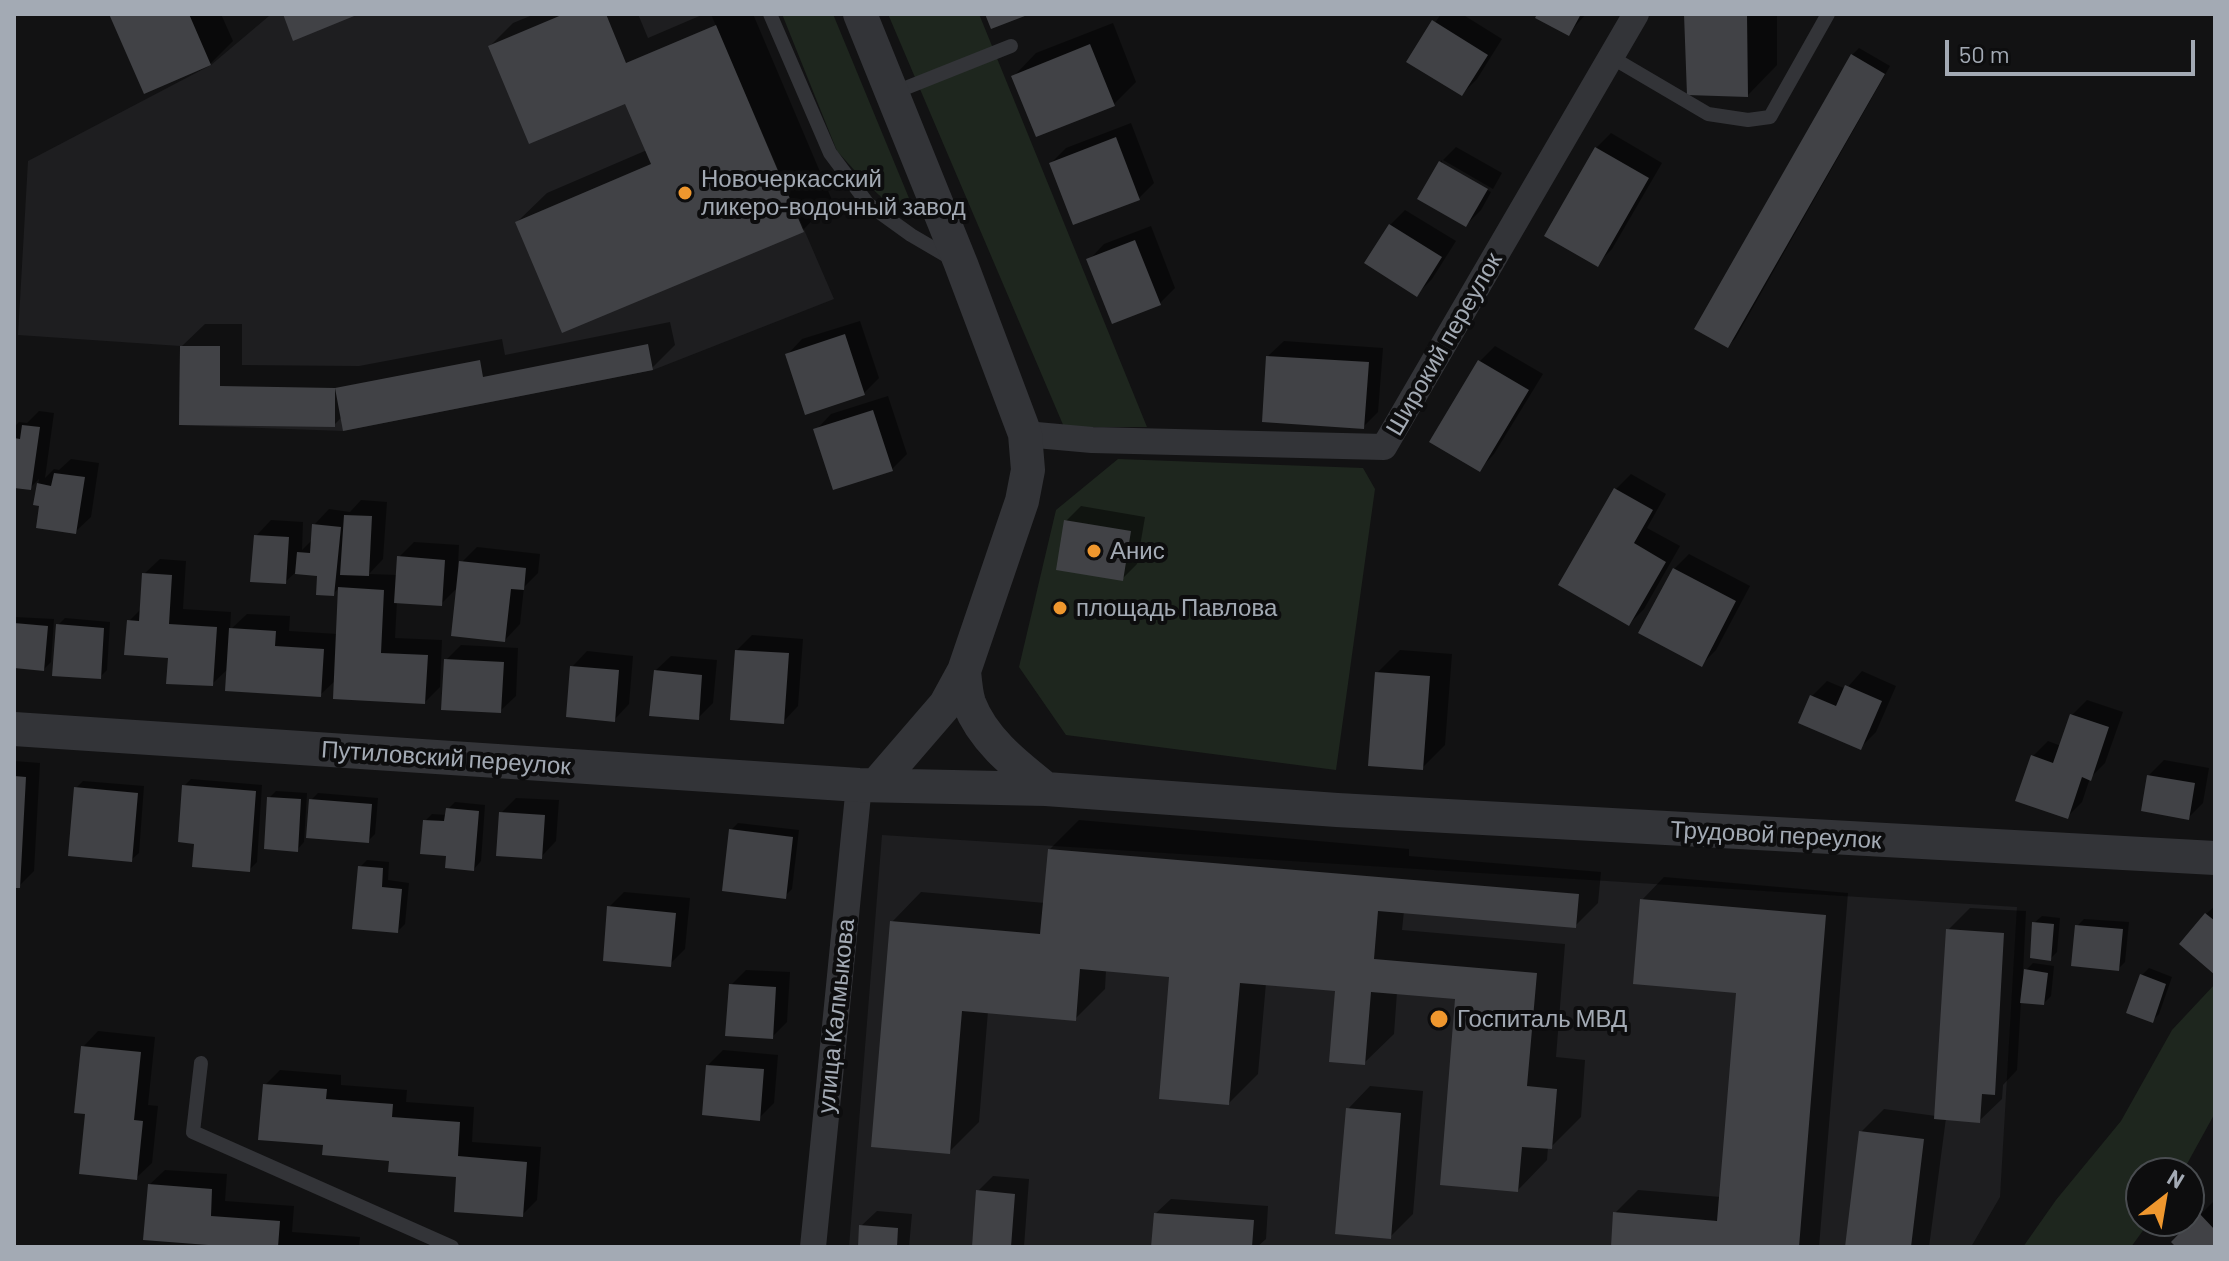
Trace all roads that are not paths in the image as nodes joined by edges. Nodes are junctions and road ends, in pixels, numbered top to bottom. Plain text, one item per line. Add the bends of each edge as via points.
1 (770, 14) edge
2 (860, 14) edge
3 (1636, 14) edge
4 (1828, 14) edge
5 (1011, 46) dead end
6 (1611, 57) junction
7 (893, 93) junction
8 (961, 264) junction
9 (1025, 434) junction
10 (964, 671) junction
11 (14, 729) edge
12 (868, 784) junction
13 (1046, 789) junction
14 (2215, 858) edge
15 (201, 1063) dead end
16 (452, 1247) edge
17 (813, 1247) edge

1 - 8 lane via 830,153 868,204
2 - 7 street
3 - 6 street, Широкий переулок
4 - 6 lane via 1770,117 1748,120 1708,114
5 - 7 lane
6 - 9 street, Широкий переулок via 1384,447
7 - 8 street
8 - 9 street
9 - 10 street via 1028,470 1022,501
10 - 12 street via 946,704
10 - 13 street via 968,701 983,730
11 - 12 street, Путиловский переулок
12 - 13 street
12 - 17 street, улица Калмыкова
13 - 14 street, Трудовой переулок
15 - 16 lane via 193,1132

